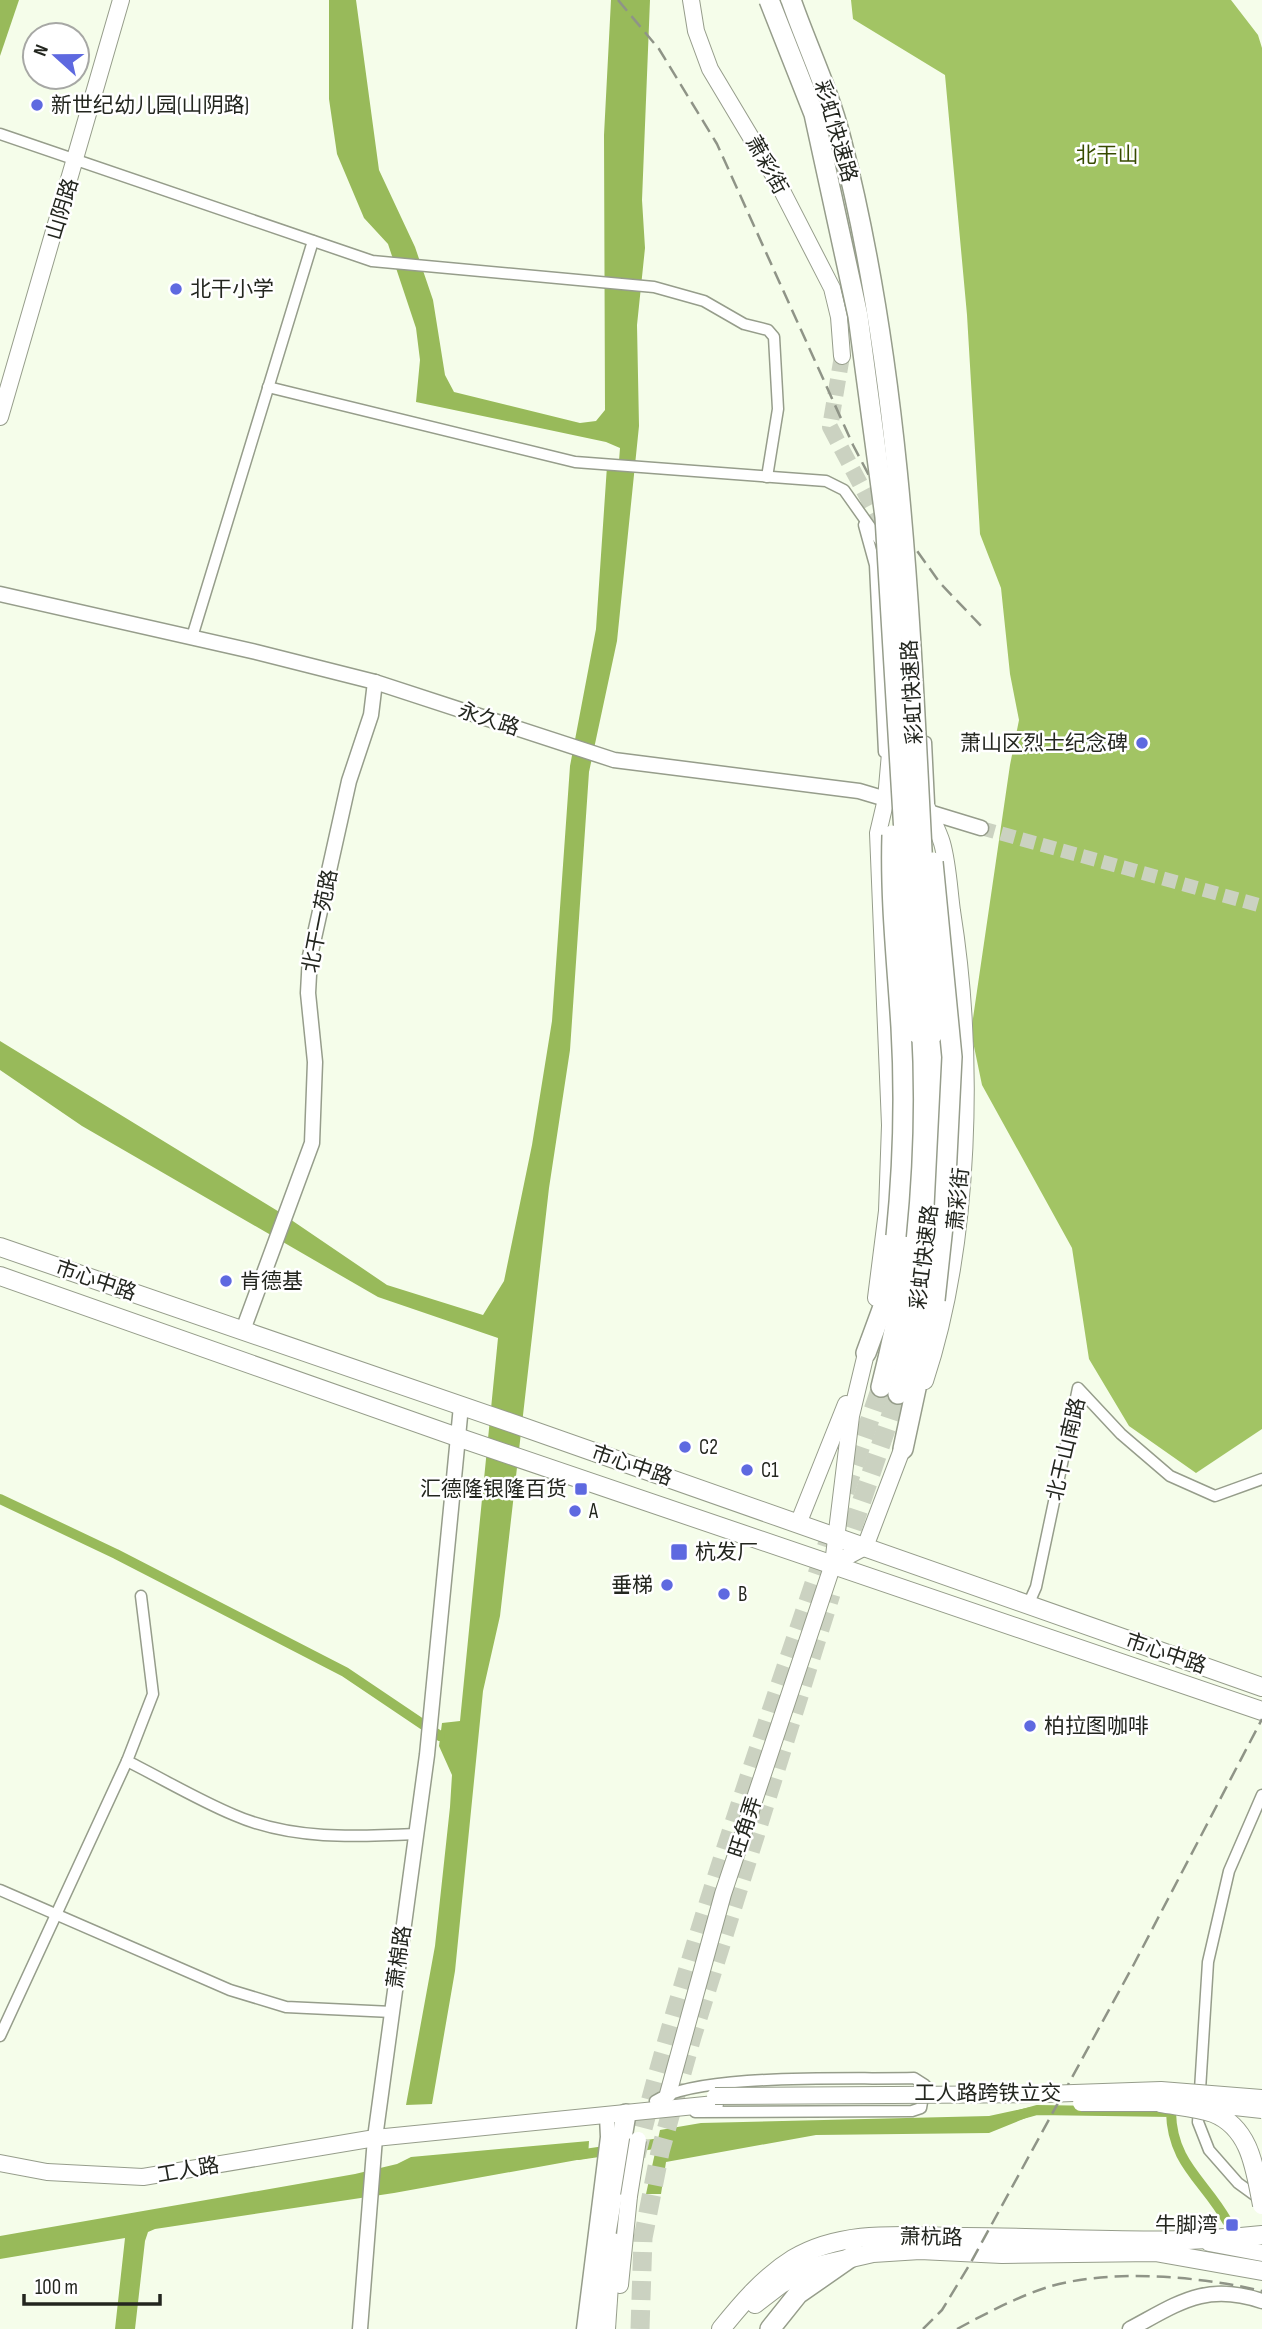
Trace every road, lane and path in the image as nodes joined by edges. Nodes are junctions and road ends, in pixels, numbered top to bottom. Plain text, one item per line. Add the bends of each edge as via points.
1 (121, 0) edge
2 (691, 0) edge
3 (769, 0) edge
4 (790, 0) edge
5 (0, 134) edge
6 (77, 160) junction
7 (313, 241) junction
8 (838, 355) tunnel mouth
9 (268, 387) junction
10 (0, 417) edge
11 (767, 477) junction
12 (859, 512) junction
13 (902, 593) dead end
14 (0, 594) edge
15 (884, 594) dead end
16 (192, 637) junction
17 (375, 682) junction
18 (904, 714) junction
19 (886, 799) junction
20 (929, 813) junction
21 (981, 828) tunnel mouth
22 (0, 1247) edge
23 (0, 1276) edge
24 (243, 1330) junction
25 (866, 1353) junction
26 (889, 1390) tunnel mouth
27 (461, 1406) junction
28 (460, 1437) junction
29 (903, 1448) junction
30 (1262, 1479) edge
31 (798, 1524) junction
32 (838, 1538) junction
33 (865, 1547) junction
34 (833, 1564) junction
35 (141, 1595) dead end
36 (1027, 1605) junction
37 (1262, 1687) edge
38 (1262, 1712) edge
39 (128, 1761) junction
40 (1262, 1795) edge
41 (416, 1833) junction
42 (0, 1890) edge
43 (56, 1915) junction
44 (392, 2012) junction
45 (0, 2036) edge
46 (1262, 2098) edge
47 (715, 2100) junction
48 (1160, 2103) junction
49 (642, 2108) junction
50 (1262, 2110) edge
51 (375, 2138) junction
52 (0, 2163) edge
53 (614, 2196) junction
54 (1262, 2203) edge
55 (1262, 2235) edge
56 (1200, 2242) junction
57 (1173, 2247) junction
58 (1262, 2253) edge
59 (854, 2255) junction
60 (1262, 2271) edge
61 (1262, 2301) edge
62 (360, 2329) edge
63 (584, 2329) edge
64 (595, 2329) edge
65 (607, 2329) edge
66 (615, 2329) edge
67 (721, 2329) edge
68 (736, 2329) edge
69 (770, 2329) edge
70 (1130, 2329) edge

1 - 6 main road, 山阴路
2 - 8 main road, 萧彩街 via 710,69 758,147 827,277 836,303
3 - 18 highway, 彩虹快速路, bridge via 818,126 858,316 885,517
4 - 18 highway, 彩虹快速路, bridge via 840,137 871,281 895,444
5 - 6 street
6 - 7 street
6 - 10 main road, 山阴路
7 - 9 street
7 - 11 street via 372,261 654,287 704,301 744,324 768,330 774,337 778,409
9 - 11 street via 575,462
9 - 16 street
11 - 12 street via 835,484
12 - 19 street via 875,565
12 - 20 street via 900,570 913,604
13 - 20 main road, 萧彩街 via 923,797
14 - 16 street, 永久路
15 - 19 main road via 891,736
16 - 17 street, 永久路
17 - 19 street, 永久路 via 614,760
17 - 24 street, 北干一苑路 via 310,956 308,993 315,1062 312,1143
18 - 25 highway, bridge via 890,886 903,1110 896,1236 884,1304
18 - 26 highway, 彩虹快速路, bridge via 924,1034 935,1132 929,1231 916,1317
18 - 29 highway, bridge via 947,982 952,1057 935,1300
19 - 20 street, 永久路
19 - 25 main road via 878,833 887,1211
20 - 21 street, 永久路
20 - 29 main road, 萧彩街 via 942,843 959,955 964,1052 961,1178 947,1298 935,1352
22 - 24 main road, 市心中路
23 - 28 main road, 市心中路
24 - 27 main road, 市心中路
25 - 31 main road
25 - 32 main road via 850,1416
27 - 28 street
27 - 31 main road, 市心中路
28 - 34 main road, 市心中路
28 - 41 street, 萧棉路
29 - 33 main road, 萧彩街
30 - 36 street, 北干山南路 via 1215,1496 1170,1476 1121,1434 1078,1388 1035,1587
31 - 32 main road, 市心中路
32 - 33 main road, 市心中路
32 - 34 main road
33 - 34 main road
33 - 36 main road, 市心中路
34 - 38 main road, 市心中路
34 - 49 main road, 旺角弄 via 723,1894
35 - 39 street via 153,1694
36 - 37 main road, 市心中路
39 - 41 street via 236,1816 290,1831 352,1837
39 - 43 street
40 - 54 street via 1229,1871 1208,1962 1198,2122 1209,2150
41 - 44 street, 萧棉路
42 - 43 street
43 - 44 street via 230,1990 286,2007
43 - 45 street
44 - 51 street, 萧棉路
46 - 47 main road, 工人路跨铁立交, bridge via 1161,2090
47 - 48 main road, 工人路跨铁立交, bridge
47 - 49 main road, 工人路
48 - 50 main road, 工人路跨铁立交, bridge
48 - 54 main road, bridge via 1213,2113 1234,2127 1247,2143
49 - 49 street via 748,2113 912,2111 921,2108 926,2095 925,2085 914,2078 722,2084
49 - 51 main road, 工人路
49 - 51 main road, 工人路 via 406,2127
49 - 53 highway via 625,2138
51 - 52 main road, 工人路 via 143,2177 47,2172
51 - 62 street, 萧棉路
53 - 63 street
53 - 64 highway via 599,2275
53 - 65 main road
53 - 66 main road
55 - 56 main road
56 - 57 main road
56 - 58 main road
57 - 59 main road, 萧杭路 via 1155,2252 1002,2254 920,2249
57 - 60 main road
57 - 67 main road, 萧杭路 via 925,2234 867,2237 826,2245 794,2259 765,2280
59 - 68 main road, 萧杭路 via 812,2267 781,2284 753,2306
59 - 69 highway via 798,2294
61 - 70 street via 1210,2292

